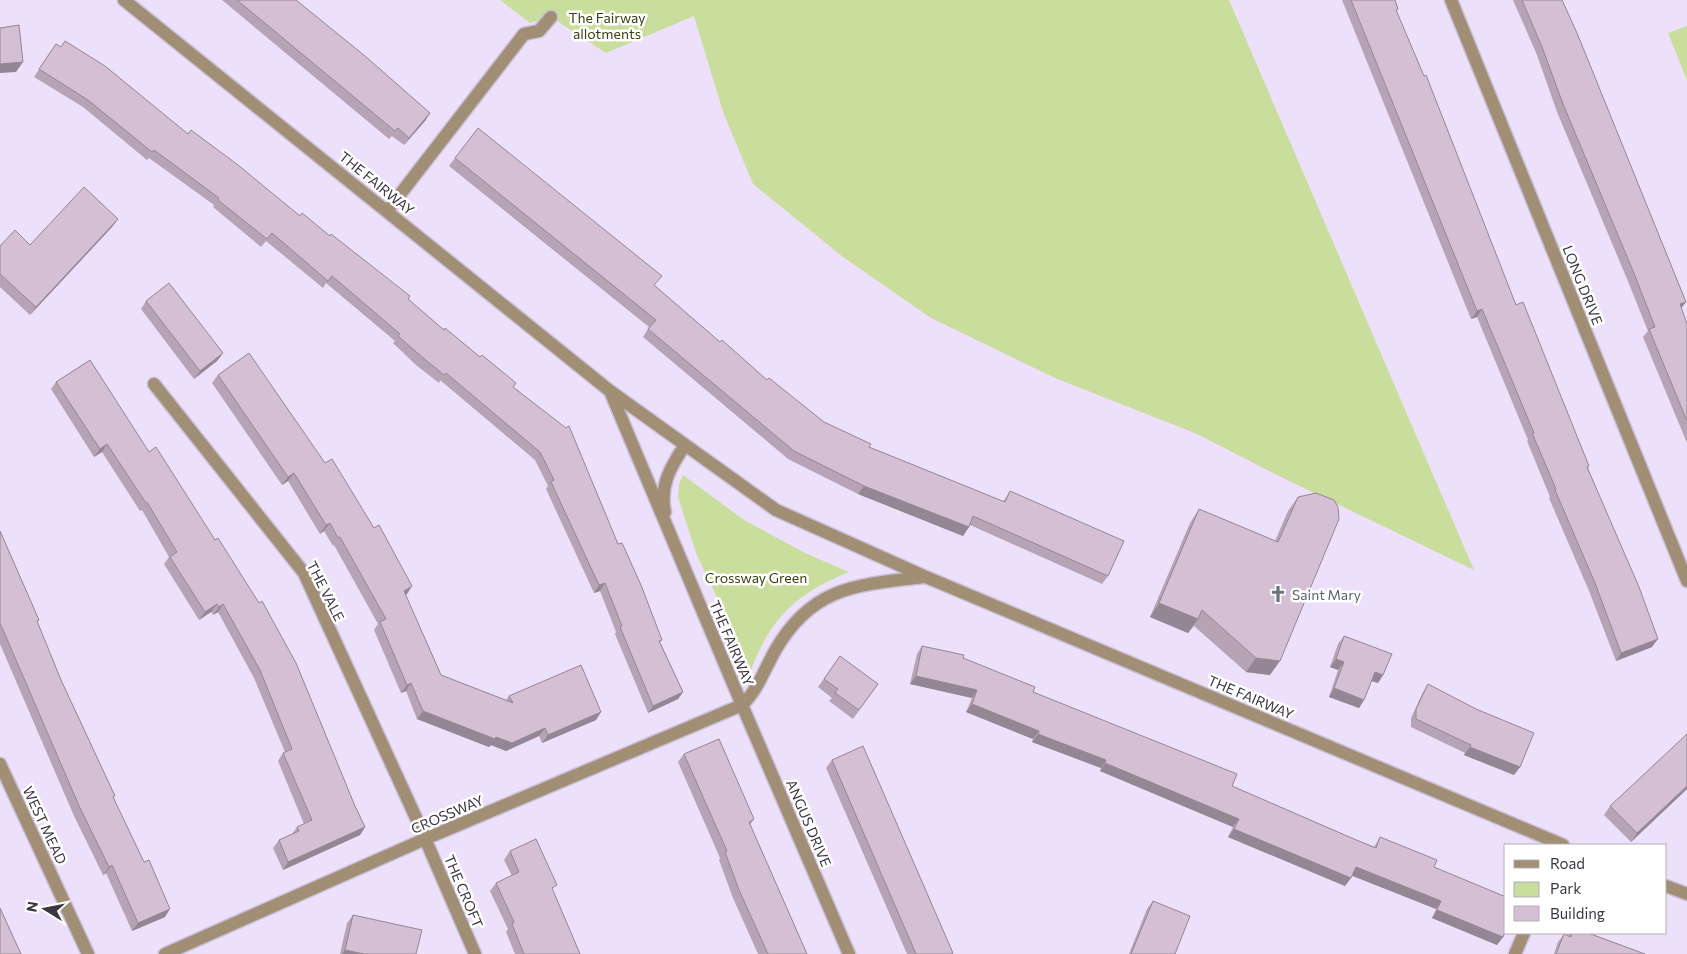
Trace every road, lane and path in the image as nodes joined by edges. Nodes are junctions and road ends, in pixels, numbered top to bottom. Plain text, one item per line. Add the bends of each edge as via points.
1 (124, 0) edge
2 (1451, 0) edge
3 (551, 16) dead end
4 (388, 210) junction
5 (154, 384) dead end
6 (610, 391) junction
7 (685, 445) junction
8 (670, 535) junction
9 (926, 577) junction
10 (1687, 581) edge
11 (742, 705) junction
12 (0, 764) edge
13 (425, 839) junction
14 (1560, 844) edge
15 (1667, 886) edge
16 (1687, 894) edge
17 (1524, 934) edge
18 (88, 954) edge
19 (164, 954) edge
20 (475, 954) edge
21 (849, 954) edge
22 (1515, 954) edge

1 - 4 street, THE FAIRWAY
2 - 10 street, LONG DRIVE
3 - 4 street via 539,31 524,34
4 - 6 street, THE FAIRWAY
5 - 13 street, THE VALE via 304,573
6 - 7 street, THE FAIRWAY
6 - 8 street, THE FAIRWAY
7 - 8 street, THE FAIRWAY via 671,466 665,483 663,504
7 - 9 street, THE FAIRWAY via 776,510
8 - 11 street, THE FAIRWAY
9 - 11 street, THE FAIRWAY via 850,587 814,603 787,631 762,672 754,693
9 - 14 street, THE FAIRWAY
11 - 13 street, CROSSWAY
11 - 21 street, ANGUS DRIVE
12 - 18 street, WEST MEAD
13 - 19 street, CROSSWAY
13 - 20 street, THE CROFT
15 - 16 street
17 - 22 street

